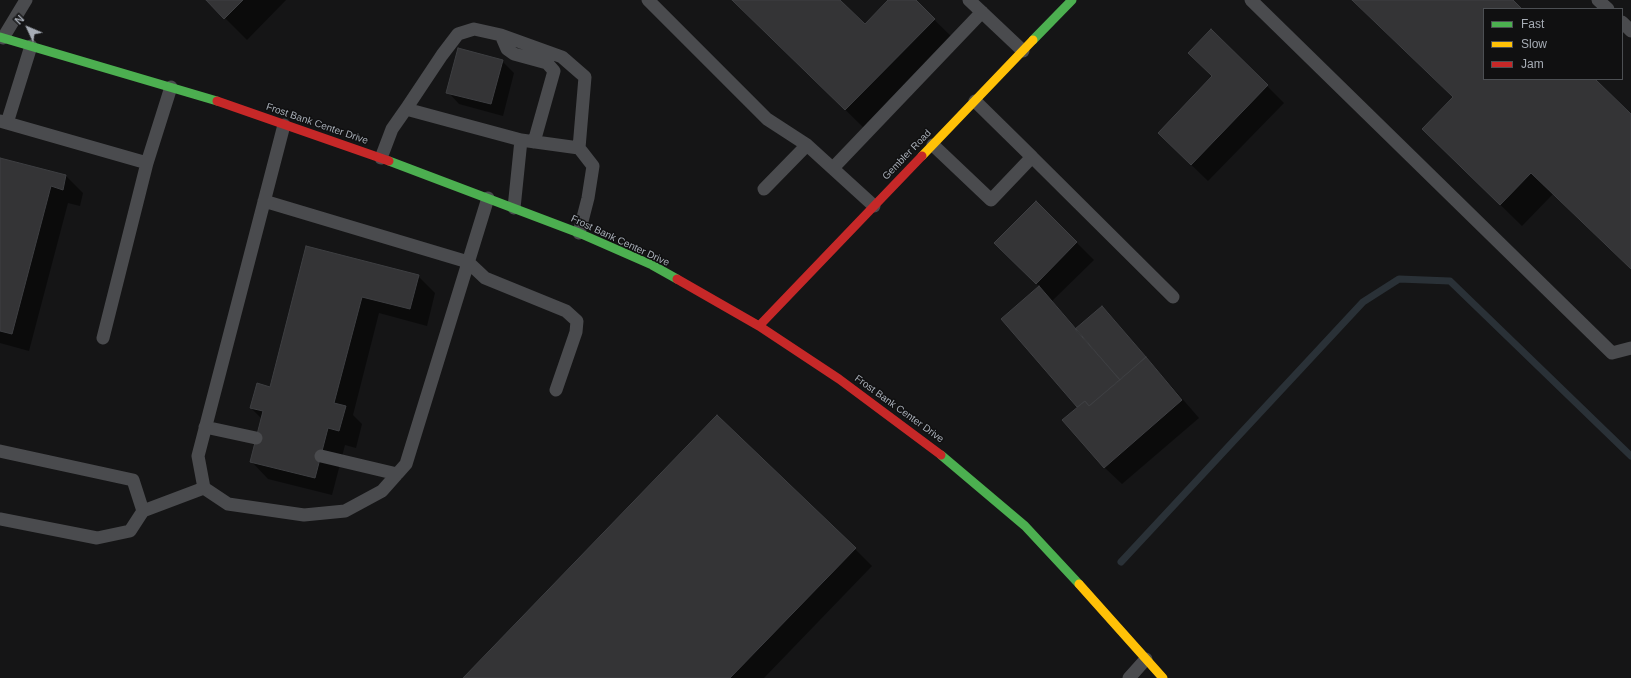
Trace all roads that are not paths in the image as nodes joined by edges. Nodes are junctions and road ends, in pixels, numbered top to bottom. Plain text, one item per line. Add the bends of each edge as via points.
1 (26, 0) edge
2 (648, 0) edge
3 (969, 0) edge
4 (1072, 0) edge
5 (1251, 0) edge
6 (1598, 0) edge
7 (1607, 8) edge
8 (982, 12) junction
9 (1623, 23) edge
10 (1631, 31) edge
11 (501, 35) junction
12 (2, 38) edge
13 (31, 46) junction
14 (1023, 51) junction
15 (171, 87) junction
16 (975, 101) junction
17 (406, 109) junction
18 (4, 122) edge
19 (284, 125) junction
20 (521, 140) junction
21 (534, 142) junction
22 (807, 145) junction
23 (933, 145) junction
24 (580, 148) junction
25 (1032, 157) junction
26 (381, 158) junction
27 (147, 163) junction
28 (833, 168) junction
29 (764, 189) dead end
30 (488, 198) junction
31 (264, 201) junction
32 (874, 206) junction
33 (514, 208) junction
34 (579, 233) junction
35 (468, 262) junction
36 (1173, 297) dead end
37 (759, 326) junction
38 (103, 338) dead end
39 (1631, 348) edge
40 (556, 390) dead end
41 (205, 427) junction
42 (256, 438) dead end
43 (0, 451) edge
44 (321, 456) dead end
45 (397, 474) junction
46 (204, 488) junction
47 (144, 510) junction
48 (0, 519) edge
49 (1146, 659) junction
50 (1129, 678) edge
51 (1163, 678) edge

1 - 12 lane
2 - 22 lane via 767,119
3 - 8 lane
4 - 14 main road, Gembler Road
5 - 39 lane via 1612,353
6 - 7 lane
8 - 14 lane
8 - 28 lane
9 - 10 lane
11 - 17 lane via 474,29 458,34
11 - 21 lane via 507,49 514,54 547,63 554,71
11 - 24 lane via 562,57 585,77
12 - 13 main road, Frost Bank Center Drive
13 - 15 main road, Frost Bank Center Drive
13 - 18 lane
14 - 16 main road, Gembler Road
15 - 19 main road, Frost Bank Center Drive
15 - 27 lane
16 - 23 main road, Gembler Road
16 - 25 lane
17 - 20 lane
17 - 26 lane via 392,129
18 - 27 lane
19 - 26 main road, Frost Bank Center Drive
19 - 31 lane
20 - 21 lane
20 - 33 lane
21 - 24 lane
22 - 28 lane
22 - 29 lane
23 - 25 lane via 991,200
23 - 32 main road, Gembler Road
24 - 34 lane via 593,166
25 - 36 lane
26 - 30 main road, Frost Bank Center Drive
27 - 38 lane
28 - 32 lane
30 - 33 main road, Frost Bank Center Drive
30 - 35 lane
31 - 35 lane
31 - 41 lane
32 - 37 main road, Gembler Road
33 - 34 main road, Frost Bank Center Drive
34 - 37 main road, Frost Bank Center Drive via 652,265
35 - 40 lane via 485,278 566,311 577,321 576,332
35 - 45 lane via 406,464
37 - 49 main road, Frost Bank Center Drive via 891,415 977,484 1024,526
41 - 42 lane
41 - 46 lane via 198,456
43 - 47 lane via 133,480
44 - 45 lane
45 - 46 lane via 382,491 346,511 304,515 228,504
46 - 47 lane
47 - 48 lane via 130,530 97,538
49 - 50 lane
49 - 51 main road, Frost Bank Center Drive

